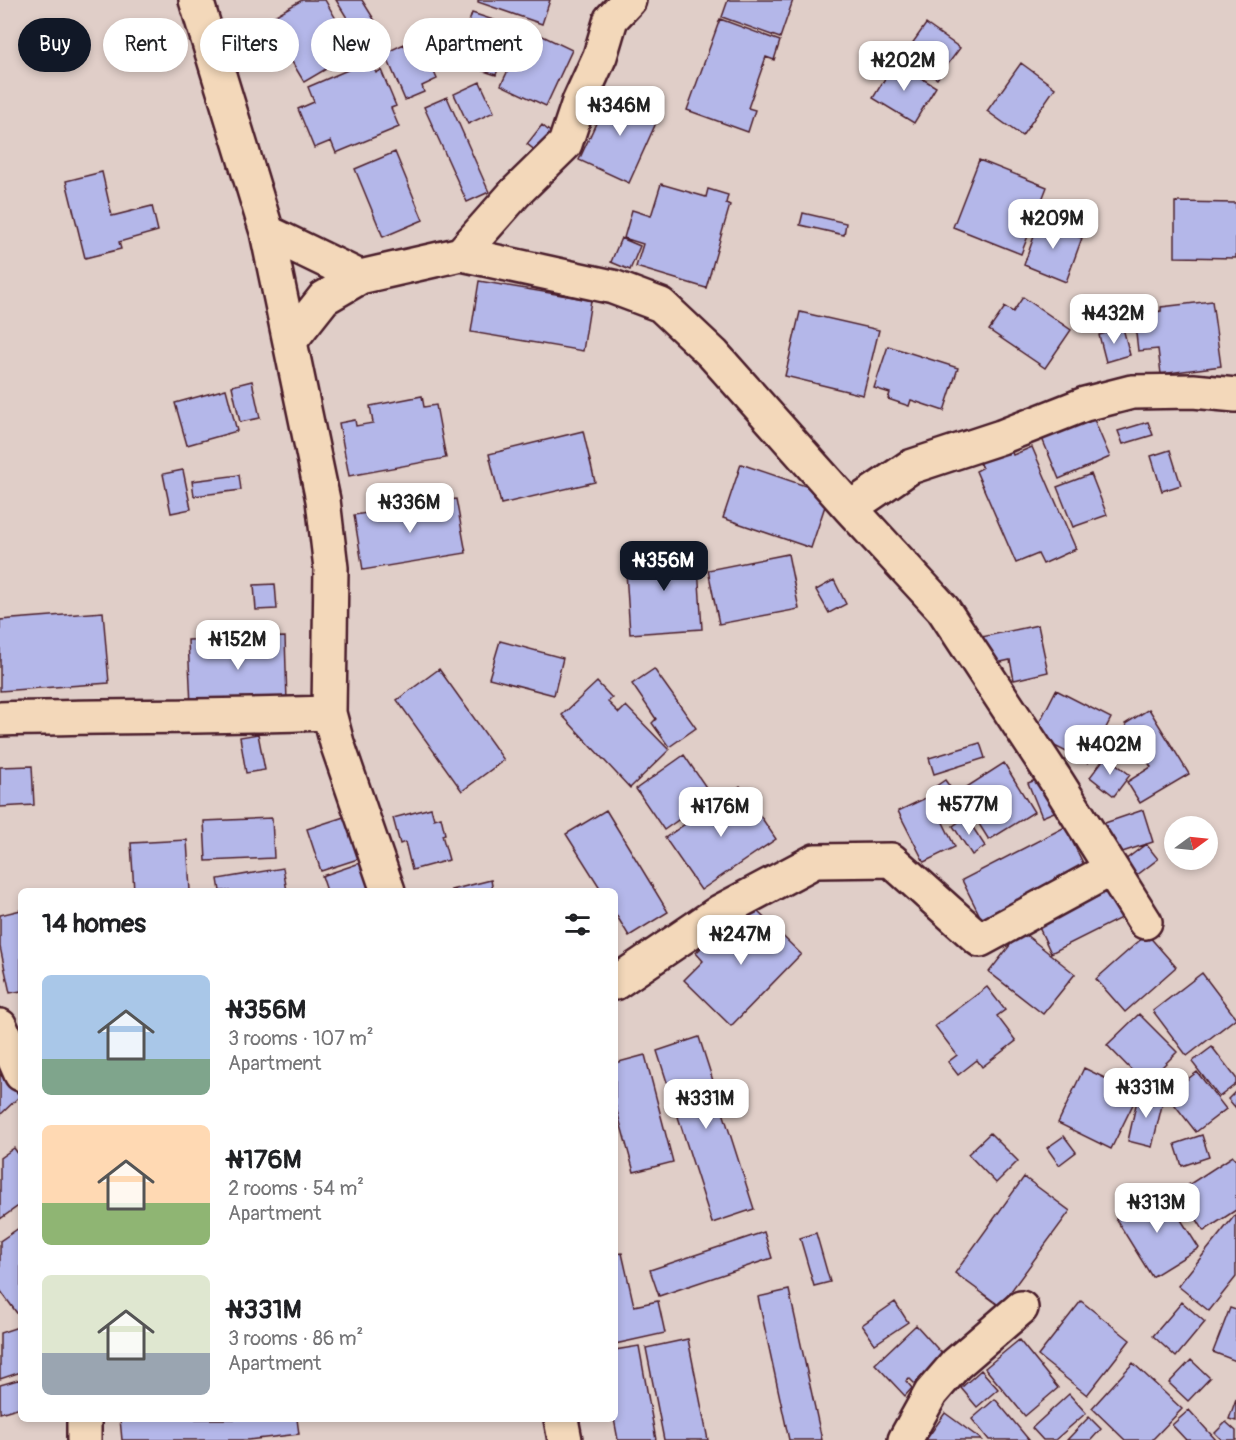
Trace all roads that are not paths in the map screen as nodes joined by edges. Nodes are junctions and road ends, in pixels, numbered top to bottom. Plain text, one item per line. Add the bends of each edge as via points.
1 (196, 0) edge
2 (614, 6) edge
3 (267, 232) junction
4 (461, 254) junction
5 (360, 277) junction
6 (290, 341) junction
7 (1236, 395) edge
8 (850, 508) junction
9 (329, 713) junction
10 (0, 719) edge
11 (1111, 869) junction
12 (387, 888) edge
13 (1145, 922) dead end
14 (618, 981) edge
15 (0, 1026) edge
16 (18, 1067) edge
17 (1021, 1308) dead end
18 (84, 1422) edge
19 (562, 1422) edge
20 (84, 1440) edge
21 (565, 1440) edge
22 (905, 1440) edge

1 - 3 street
2 - 4 street via 600,56 565,144
3 - 5 street
3 - 6 street
4 - 5 street
4 - 8 street via 613,287 661,305 713,354
5 - 6 street via 324,298
6 - 9 street via 323,500 331,568
7 - 8 street via 1132,392 1085,404 910,467
8 - 11 street via 943,609
9 - 10 street
9 - 12 street
11 - 13 street
11 - 14 street via 980,940 891,860 815,861 721,911
15 - 16 street
17 - 22 street via 956,1364 931,1394
18 - 20 street
19 - 21 street

